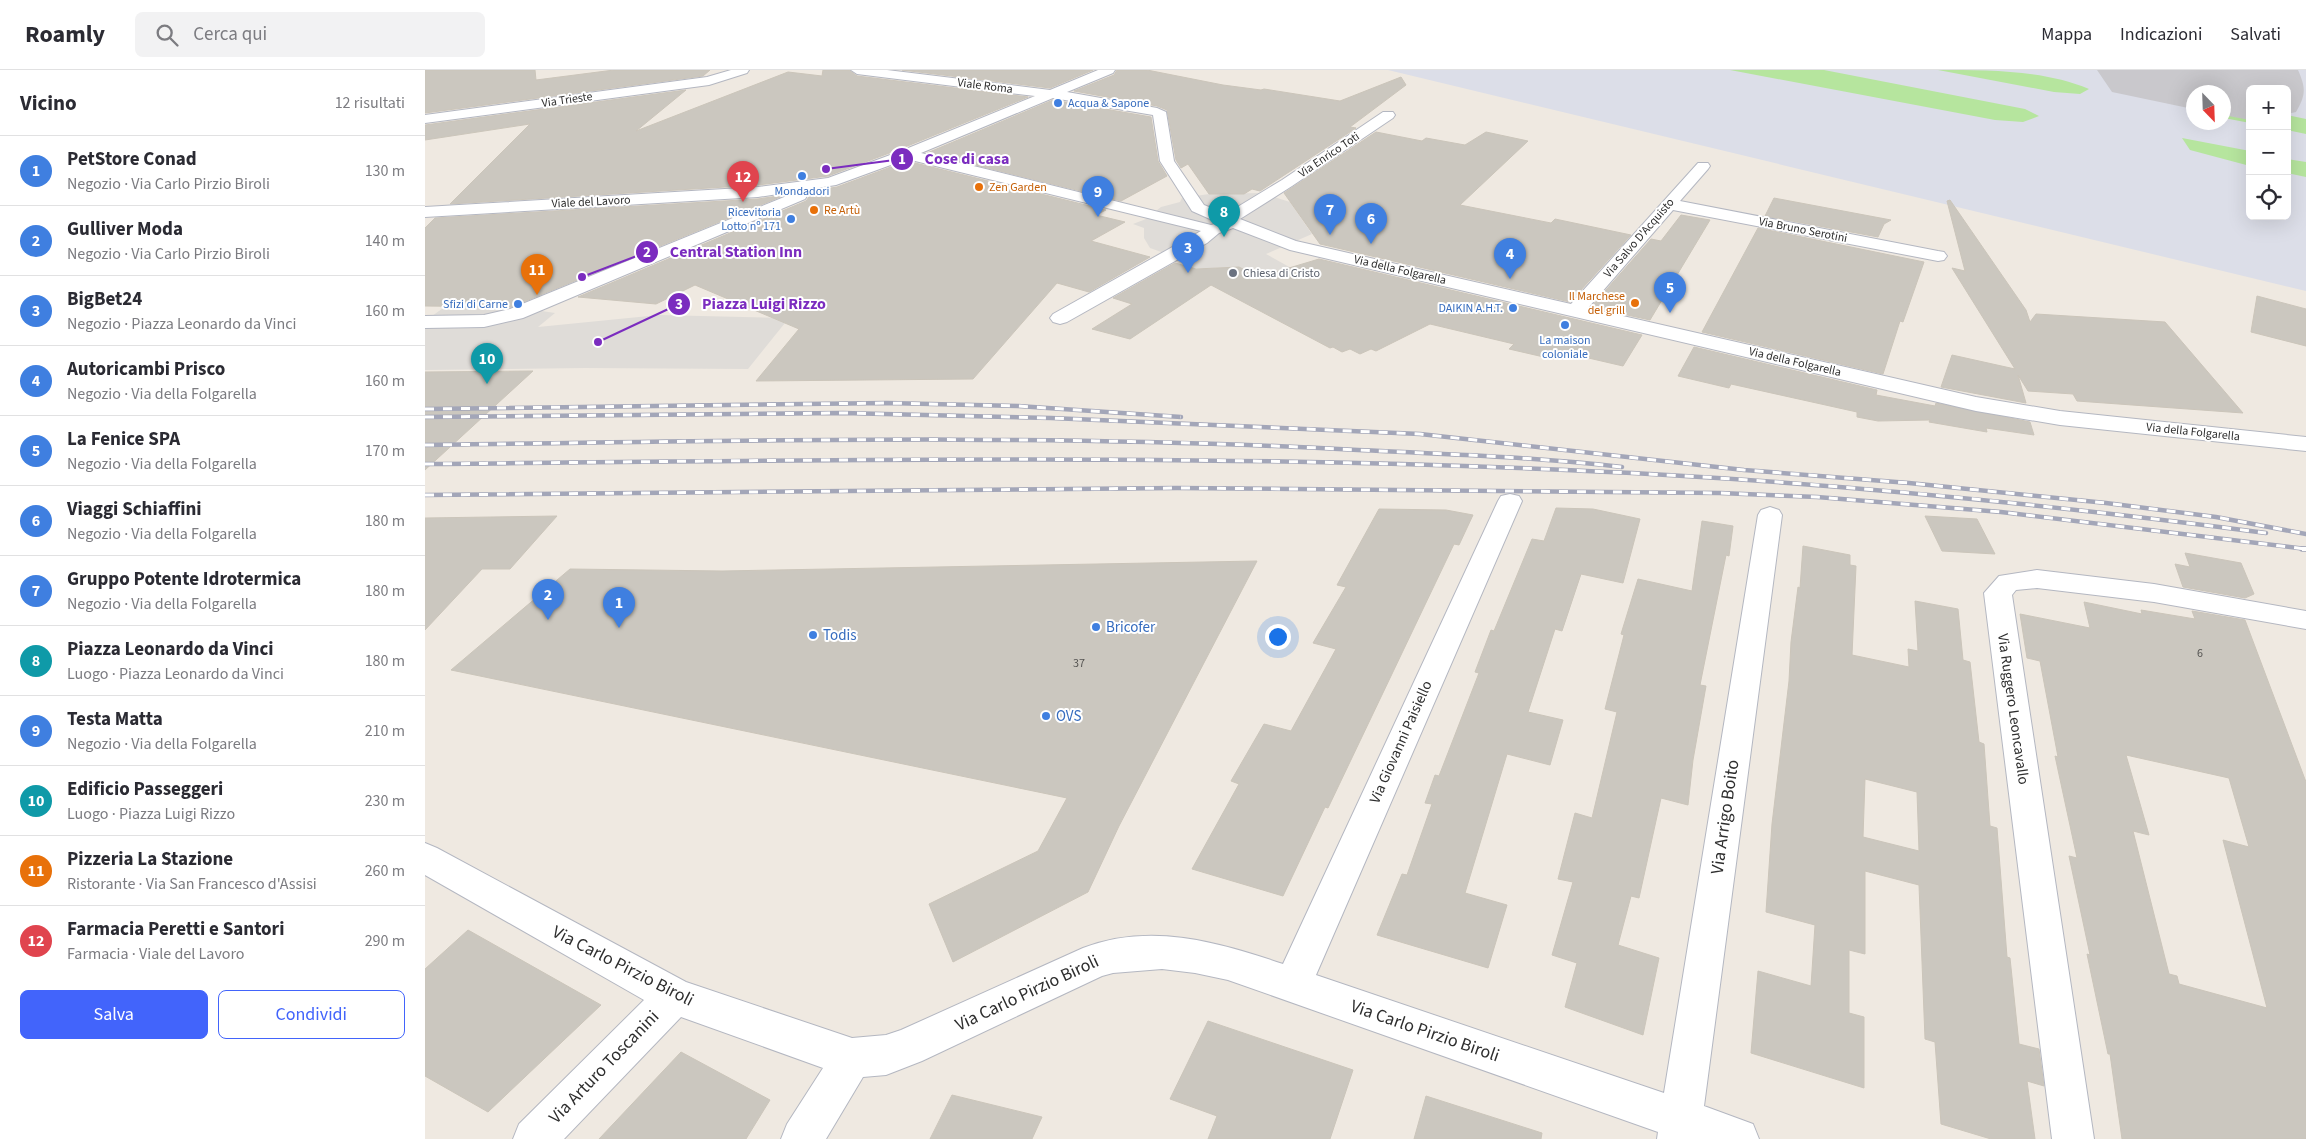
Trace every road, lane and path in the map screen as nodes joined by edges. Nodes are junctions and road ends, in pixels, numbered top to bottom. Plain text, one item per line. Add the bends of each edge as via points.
1 (743, 70) edge
2 (857, 70) edge
3 (1109, 70) edge
4 (1053, 94) junction
5 (1388, 115) dead end
6 (425, 118) edge
7 (906, 154) junction
8 (1703, 166) dead end
9 (831, 182) junction
10 (757, 192) junction
11 (1669, 204) junction
12 (774, 207) junction
13 (1198, 208) junction
14 (425, 212) edge
15 (1172, 218) junction
16 (1217, 224) junction
17 (1938, 256) dead end
18 (1575, 311) junction
19 (1060, 318) dead end
20 (425, 322) edge
21 (2306, 444) edge
22 (1510, 500) dead end
23 (1770, 515) dead end
24 (2306, 620) edge
25 (425, 858) edge
26 (1293, 985) junction
27 (675, 996) junction
28 (852, 1058) junction
29 (1679, 1129) edge
30 (534, 1139) edge
31 (802, 1139) edge
32 (1738, 1139) edge
33 (2073, 1139) edge

1 - 6 street, Via Trieste via 709,80
2 - 4 street, Viale Roma
3 - 4 street
4 - 7 street
4 - 13 street, Viale Roma via 1161,115 1167,161
5 - 16 street, Via Enrico Toti via 1269,195
7 - 9 street
7 - 15 street
8 - 11 street, Via Salvo D'Acquisto
9 - 10 street, Viale del Lavoro
9 - 12 street
10 - 12 street via 775,201
10 - 14 street, Viale del Lavoro
11 - 17 street, Via Bruno Serotini
11 - 18 street, Via Salvo D'Acquisto
12 - 20 street via 516,314 496,320
13 - 15 street via 1191,214
13 - 16 street
15 - 16 street
16 - 18 street, Via della Folgarella via 1290,245
16 - 19 street, Via Enrico Toti via 1170,256
18 - 21 street, Via della Folgarella via 2008,410
22 - 26 street, Via Giovanni Paisiello
23 - 29 street, Via Arrigo Boito
24 - 33 street, Via Ruggero Leoncavallo via 2154,593 2037,579 2008,582 1998,593
25 - 27 street, Via Carlo Pirzio Biroli
26 - 28 street, Via Carlo Pirzio Biroli via 1228,963 1182,952 1140,951 1112,955 1079,966 908,1047 886,1054
26 - 29 street, Via Carlo Pirzio Biroli
27 - 28 street, Via Carlo Pirzio Biroli
27 - 30 street, Via Arturo Toscanini
28 - 31 street
29 - 32 street, Via Carlo Pirzio Biroli

